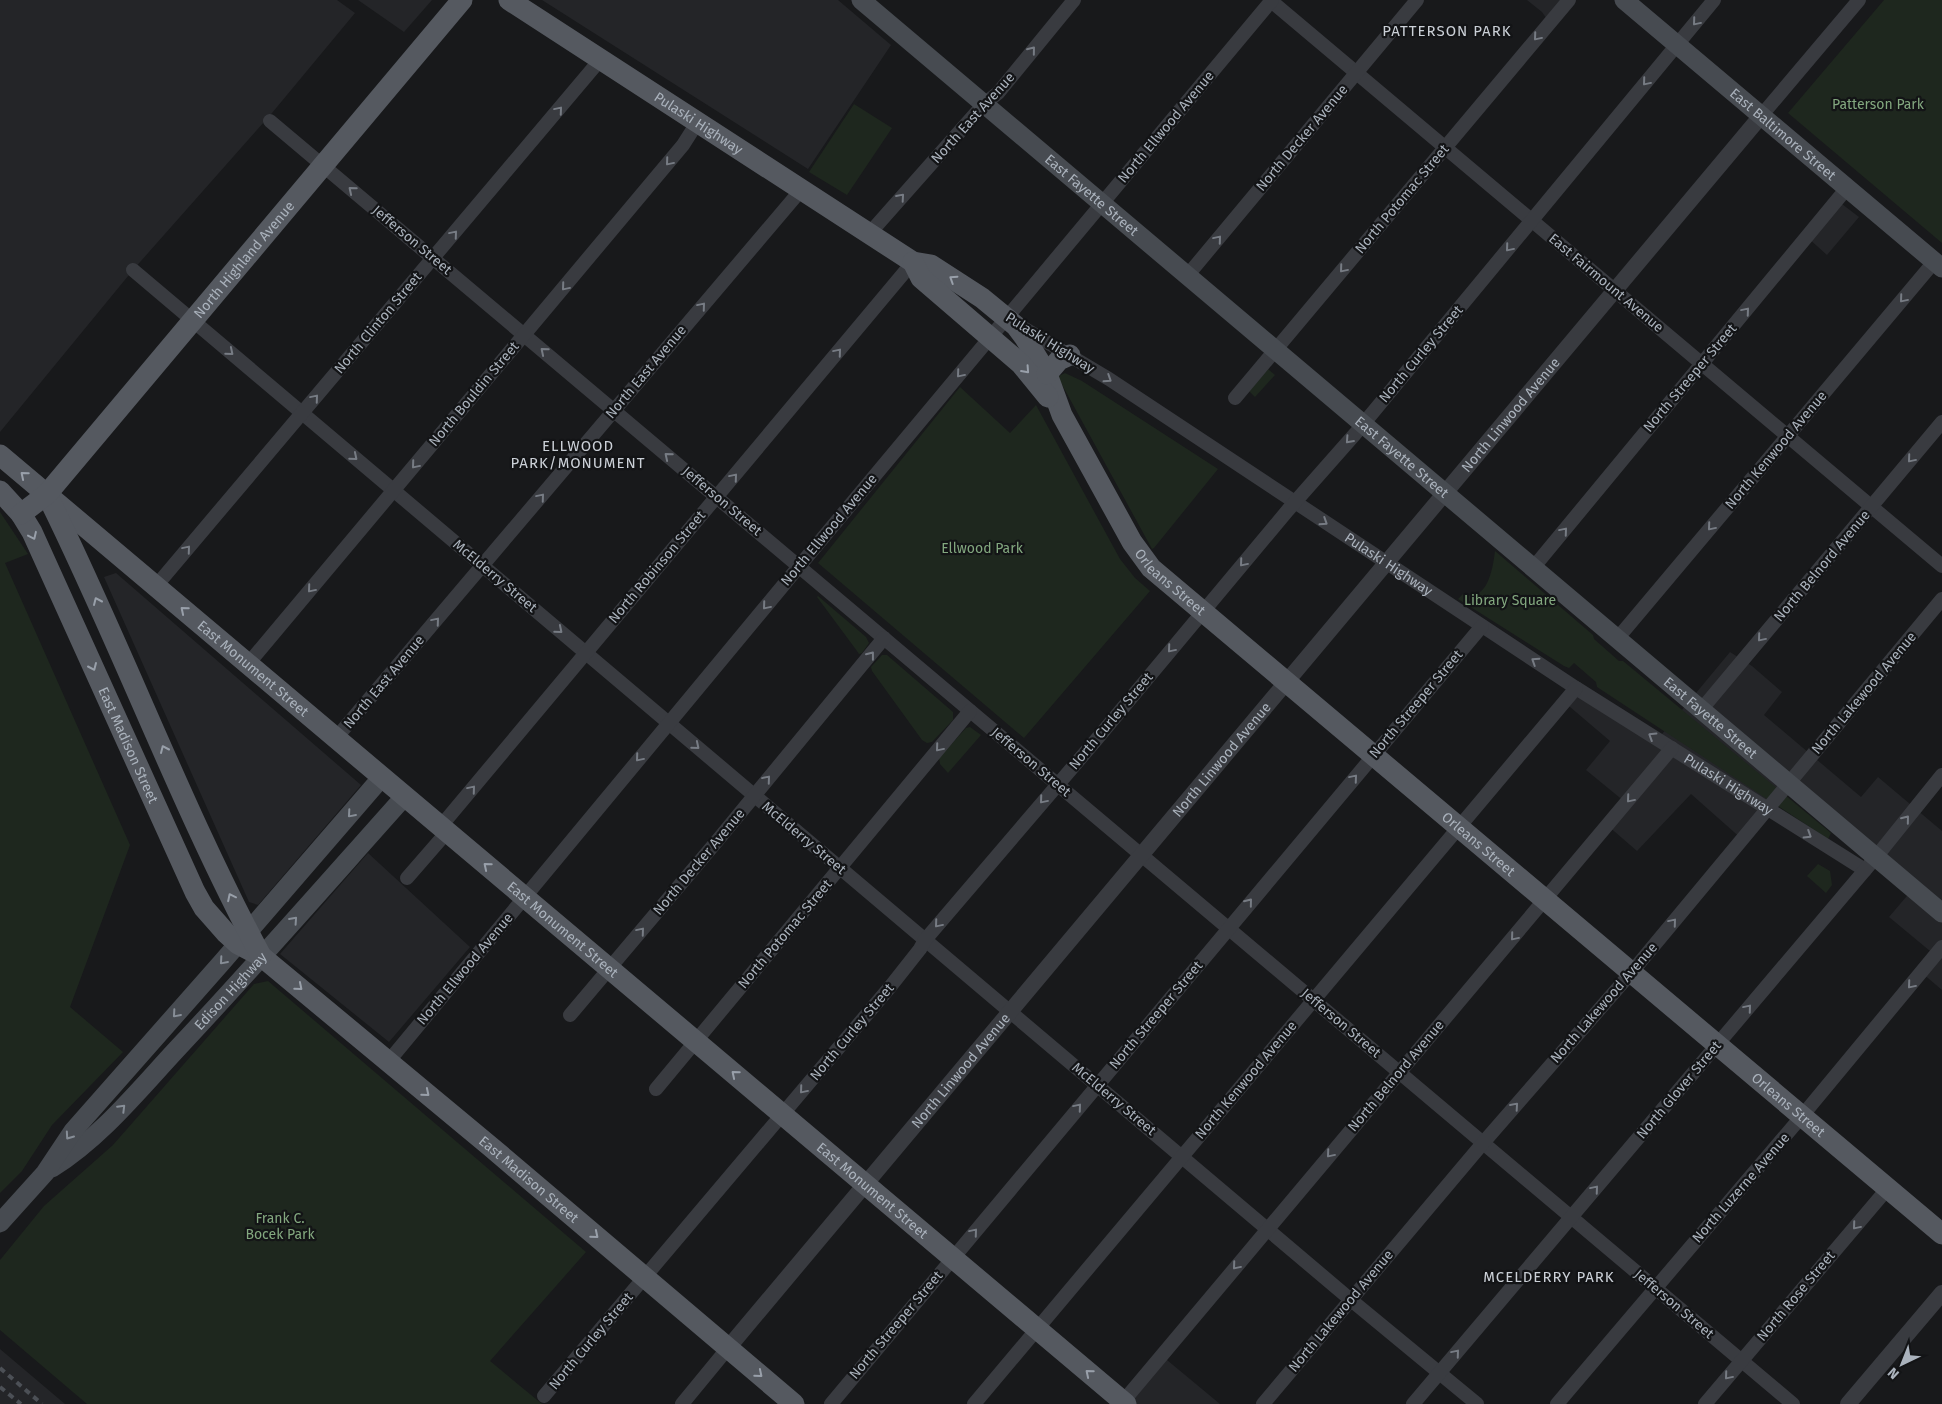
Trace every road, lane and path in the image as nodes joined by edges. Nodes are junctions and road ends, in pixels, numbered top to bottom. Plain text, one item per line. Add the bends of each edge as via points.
1 (462, 0) edge
2 (509, 0) edge
3 (861, 0) edge
4 (1271, 0) edge
5 (1418, 0) edge
6 (1569, 0) edge
7 (1624, 0) edge
8 (1714, 0) edge
9 (1859, 0) edge
10 (1070, 2) edge
11 (1677, 44) junction
12 (600, 60) junction
13 (1357, 73) junction
14 (984, 104) junction
15 (1761, 116) junction
16 (270, 120) dead end
17 (697, 123) junction
18 (1445, 147) junction
19 (323, 166) junction
20 (1847, 188) junction
21 (801, 190) junction
22 (1102, 204) junction
23 (1532, 220) junction
24 (869, 234) junction
25 (433, 258) junction
26 (912, 262) junction
27 (1938, 265) edge
28 (133, 270) dead end
29 (1187, 276) junction
30 (1614, 290) junction
31 (946, 298) junction
32 (1006, 318) junction
33 (193, 320) junction
34 (524, 335) junction
35 (991, 336) junction
36 (1275, 350) junction
37 (1070, 355) junction
38 (1702, 364) junction
39 (1047, 374) junction
40 (1235, 398) dead end
41 (614, 410) junction
42 (302, 413) junction
43 (1062, 415) junction
44 (1942, 422) edge
45 (1363, 425) junction
46 (1788, 436) junction
47 (0, 455) edge
48 (394, 490) junction
49 (0, 491) edge
50 (1444, 493) junction
51 (47, 494) junction
52 (717, 497) junction
53 (1294, 503) junction
54 (1871, 507) junction
55 (21, 514) junction
56 (1385, 563) junction
57 (483, 566) junction
58 (799, 566) junction
59 (1942, 566) edge
60 (1533, 568) junction
61 (156, 586) junction
62 (1942, 600) edge
63 (1203, 612) junction
64 (1482, 626) junction
65 (884, 638) junction
66 (1617, 639) junction
67 (585, 652) junction
68 (248, 664) junction
69 (1287, 682) junction
70 (1576, 688) junction
71 (1701, 710) junction
72 (970, 711) junction
73 (669, 723) junction
74 (336, 738) junction
75 (1672, 748) junction
76 (1373, 755) junction
77 (1942, 775) edge
78 (382, 777) junction
79 (1789, 783) junction
80 (1057, 784) junction
81 (754, 795) junction
82 (405, 796) junction
83 (1767, 808) junction
84 (1459, 827) junction
85 (444, 829) junction
86 (1142, 855) junction
87 (1870, 864) junction
88 (840, 868) junction
89 (406, 878) dead end
90 (524, 897) junction
91 (1546, 900) junction
92 (1942, 912) edge
93 (1228, 928) junction
94 (243, 938) junction
95 (925, 940) junction
96 (1942, 947) edge
97 (261, 956) junction
98 (609, 968) junction
99 (1631, 973) junction
100 (1314, 1000) junction
101 (1010, 1012) junction
102 (570, 1015) dead end
103 (696, 1042) junction
104 (1717, 1045) junction
105 (388, 1062) junction
106 (1400, 1073) junction
107 (1097, 1084) junction
108 (656, 1089) dead end
109 (782, 1114) junction
110 (1802, 1116) junction
111 (1483, 1143) junction
112 (1182, 1157) junction
113 (45, 1173) junction
114 (866, 1184) junction
115 (1888, 1188) junction
116 (1571, 1217) junction
117 (0, 1223) edge
118 (1267, 1229) junction
119 (1942, 1234) edge
120 (952, 1258) junction
121 (645, 1278) junction
122 (1655, 1288) junction
123 (1942, 1293) edge
124 (1351, 1300) junction
125 (1037, 1329) junction
126 (728, 1348) junction
127 (1742, 1361) junction
128 (1439, 1373) junction
129 (544, 1396) dead end
130 (1123, 1403) edge
131 (682, 1404) edge
132 (794, 1404) edge
133 (831, 1404) edge
134 (974, 1404) edge
135 (1263, 1404) edge
136 (1413, 1404) edge
137 (1477, 1404) edge
138 (1557, 1404) edge
139 (1705, 1404) edge
140 (1793, 1404) edge
141 (1848, 1404) edge

1 - 19 main road, North Highland Avenue
2 - 12 main road, Pulaski Highway
3 - 14 main road, East Fayette Street
4 - 13 street, East Fairmount Avenue
4 - 22 street, North Ellwood Avenue
5 - 13 street, North Decker Avenue
6 -> 18 street, North Potomac Street
7 - 11 main road, East Baltimore Street
8 -> 11 street, North Curley Street
9 - 15 street
14 -> 10 street, North East Avenue via 998,93
11 - 15 main road, East Baltimore Street
11 -> 23 street, North Curley Street
12 - 17 main road, Pulaski Highway
25 -> 12 street, North Clinton Street
13 - 18 street, East Fairmount Avenue
29 -> 13 street, North Decker Avenue
14 - 22 main road, East Fayette Street
24 -> 14 street, North East Avenue
15 - 20 main road, East Baltimore Street
15 - 30 street, North Linwood Avenue
16 - 19 street, Jefferson Street
17 - 21 main road, Pulaski Highway
17 -> 34 street, North Bouldin Street via 683,145
18 - 23 street, East Fairmount Avenue
18 -> 36 street, North Potomac Street
25 -> 19 street, Jefferson Street
19 - 33 main road, North Highland Avenue
20 - 27 main road, East Baltimore Street
38 -> 20 street, North Streeper Street
21 - 24 main road, Pulaski Highway
41 -> 21 street, North East Avenue
22 - 29 main road, East Fayette Street
22 - 32 street, North Ellwood Avenue
23 - 30 street, East Fairmount Avenue
23 -> 45 street, North Curley Street
24 - 26 main road, Pulaski Highway
25 - 34 street, Jefferson Street
42 -> 25 street, North Clinton Street
26 - 31 main road, Pulaski Highway via 921,278
32 -> 26 main road, Pulaski Highway via 931,265
52 -> 26 street, North Robinson Street
27 -> 46 street, North Kenwood Avenue
28 - 33 street, McElderry Street
29 - 36 main road, East Fayette Street
30 - 38 street, East Fairmount Avenue
30 - 50 street, North Linwood Avenue
31 - 32 main road via 960,299 987,318
31 - 35 main road, Pulaski Highway
32 - 35 street, North Ellwood Avenue
32 - 37 street, Pulaski Highway
32 - 39 main road, Orleans Street via 1025,338
33 -> 42 street, McElderry Street
33 - 51 main road, North Highland Avenue
41 -> 34 street, Jefferson Street
34 -> 48 street, North Bouldin Street
35 -> 43 main road, Orleans Street via 1021,364
35 -> 58 street, North Ellwood Avenue
36 - 40 street, North Potomac Street
36 - 45 main road, East Fayette Street
37 - 39 main road via 1059,360
37 -> 53 street, Pulaski Highway
38 - 46 street, East Fairmount Avenue
60 -> 38 street, North Streeper Street
39 - 43 main road, Orleans Street
52 -> 41 street, Jefferson Street
57 -> 41 street, North East Avenue
42 -> 48 street, McElderry Street
61 -> 42 street, North Clinton Street
43 - 63 main road, Orleans Street via 1140,555
44 -> 54 street, North Belnord Avenue
45 - 50 main road, East Fayette Street
45 -> 53 street, North Curley Street
46 - 54 street, East Fairmount Avenue
46 -> 66 street, North Kenwood Avenue
51 -> 47 main road, East Monument Street
48 - 57 street, McElderry Street
48 -> 68 street, North Bouldin Street
49 - 55 main road
50 - 56 street, North Linwood Avenue
50 - 60 main road, East Fayette Street
51 - 55 main road, North Highland Avenue
51 - 61 main road, East Monument Street
94 -> 51 main road via 204,839 80,560
52 - 58 street, Jefferson Street
52 - 67 street, North Robinson Street
53 -> 56 street, Pulaski Highway
53 -> 63 street, North Curley Street
54 - 59 street, East Fairmount Avenue
54 -> 71 street, North Belnord Avenue
55 -> 94 main road, East Madison Street via 196,892 215,922
56 - 64 street, Pulaski Highway
56 - 69 street, North Linwood Avenue
57 -> 67 street, McElderry Street
74 -> 57 street, North East Avenue
58 - 65 street, Jefferson Street
58 -> 73 street, North Ellwood Avenue
60 - 66 main road, East Fayette Street
68 -> 61 main road, East Monument Street
62 - 79 street, North Lakewood Avenue
63 - 69 main road, Orleans Street
63 -> 80 street, North Curley Street
70 -> 64 street, Pulaski Highway
64 - 76 street, North Streeper Street
65 - 72 street, Jefferson Street
81 -> 65 street, North Decker Avenue
66 - 71 main road, East Fayette Street
67 - 73 street, McElderry Street
85 -> 67 street, North Robinson Street
68 - 74 main road, East Monument Street
69 - 76 main road, Orleans Street
69 - 86 street, North Linwood Avenue
75 -> 70 street, Pulaski Highway
70 - 84 street, North Kenwood Avenue
71 - 79 main road, East Fayette Street
72 - 80 street, Jefferson Street
72 -> 88 street, North Potomac Street
73 -> 81 street, McElderry Street
73 -> 90 street, North Ellwood Avenue
74 - 78 main road, East Monument Street
75 - 83 street, Pulaski Highway
75 -> 91 street, North Belnord Avenue
76 - 84 main road, Orleans Street
93 -> 76 street, North Streeper Street
87 -> 77 street, North Glover Street
78 - 82 main road, East Monument Street
78 -> 94 main road, Edison Highway
79 - 83 street, North Lakewood Avenue
79 - 87 main road, East Fayette Street
80 - 86 street, Jefferson Street
80 -> 95 street, North Curley Street
81 - 88 street, McElderry Street
98 -> 81 street, North Decker Avenue
82 - 85 main road, East Monument Street
97 -> 82 main road, Edison Highway
83 -> 87 street, Pulaski Highway
99 -> 83 street, North Lakewood Avenue
84 - 91 main road, Orleans Street
84 - 100 street, North Kenwood Avenue
85 - 89 street, North Robinson Street
90 -> 85 main road, East Monument Street
86 - 93 street, Jefferson Street
86 - 101 street, North Linwood Avenue
87 - 92 main road, East Fayette Street
104 -> 87 street, North Glover Street
88 - 95 street, McElderry Street
88 - 103 street, North Potomac Street
90 - 98 main road, East Monument Street
90 - 105 street, North Ellwood Avenue
91 - 99 main road, Orleans Street
91 -> 106 street, North Belnord Avenue
93 - 100 street, Jefferson Street
93 - 107 street, North Streeper Street
94 - 97 main road, East Madison Street
94 -> 113 main road, Edison Highway via 73,1131
95 - 101 street, McElderry Street
95 -> 109 street, North Curley Street via 890,987
96 -> 110 street, North Luzerne Avenue
97 -> 105 main road, East Madison Street
113 -> 97 main road, Edison Highway via 69,1158 127,1102
98 - 102 street, North Decker Avenue
98 - 103 main road, East Monument Street
99 - 104 main road, Orleans Street
111 -> 99 street, North Lakewood Avenue
100 - 106 street, Jefferson Street
100 - 112 street, North Kenwood Avenue
101 - 107 street, McElderry Street
101 - 114 street, North Linwood Avenue
103 - 108 street, North Potomac Street
109 -> 103 main road, East Monument Street
104 - 110 main road, Orleans Street
116 -> 104 street, North Glover Street
105 -> 121 main road, East Madison Street
106 - 111 street, Jefferson Street
106 -> 118 street, North Belnord Avenue
107 - 112 street, McElderry Street
120 -> 107 street, North Streeper Street
109 - 114 main road, East Monument Street
109 - 121 street, North Curley Street
110 - 115 main road, Orleans Street
110 - 122 street, North Luzerne Avenue
111 - 116 street, Jefferson Street
111 - 124 street, North Lakewood Avenue
112 - 118 street, McElderry Street
112 - 125 street, North Kenwood Avenue
113 - 117 main road, Edison Highway
114 - 120 main road, East Monument Street
114 - 126 street, North Linwood Avenue
115 - 119 main road, Orleans Street
115 -> 127 street, North Rose Street
116 - 122 street, Jefferson Street
128 -> 116 street, North Glover Street
118 - 124 street, McElderry Street
118 -> 130 street, North Belnord Avenue
120 - 125 main road, East Monument Street
120 - 133 street, North Streeper Street
121 - 126 main road, East Madison Street
121 - 129 street, North Curley Street
122 - 127 street, Jefferson Street
122 - 138 street, North Luzerne Avenue
123 - 141 street
124 - 128 street, McElderry Street
124 - 135 street, North Lakewood Avenue
130 -> 125 main road, East Monument Street
125 - 134 street, North Kenwood Avenue
126 - 131 street, North Linwood Avenue
126 -> 132 main road, East Madison Street
127 -> 139 street, North Rose Street
127 - 140 street, Jefferson Street
128 - 136 street, North Glover Street
128 - 137 street, McElderry Street

